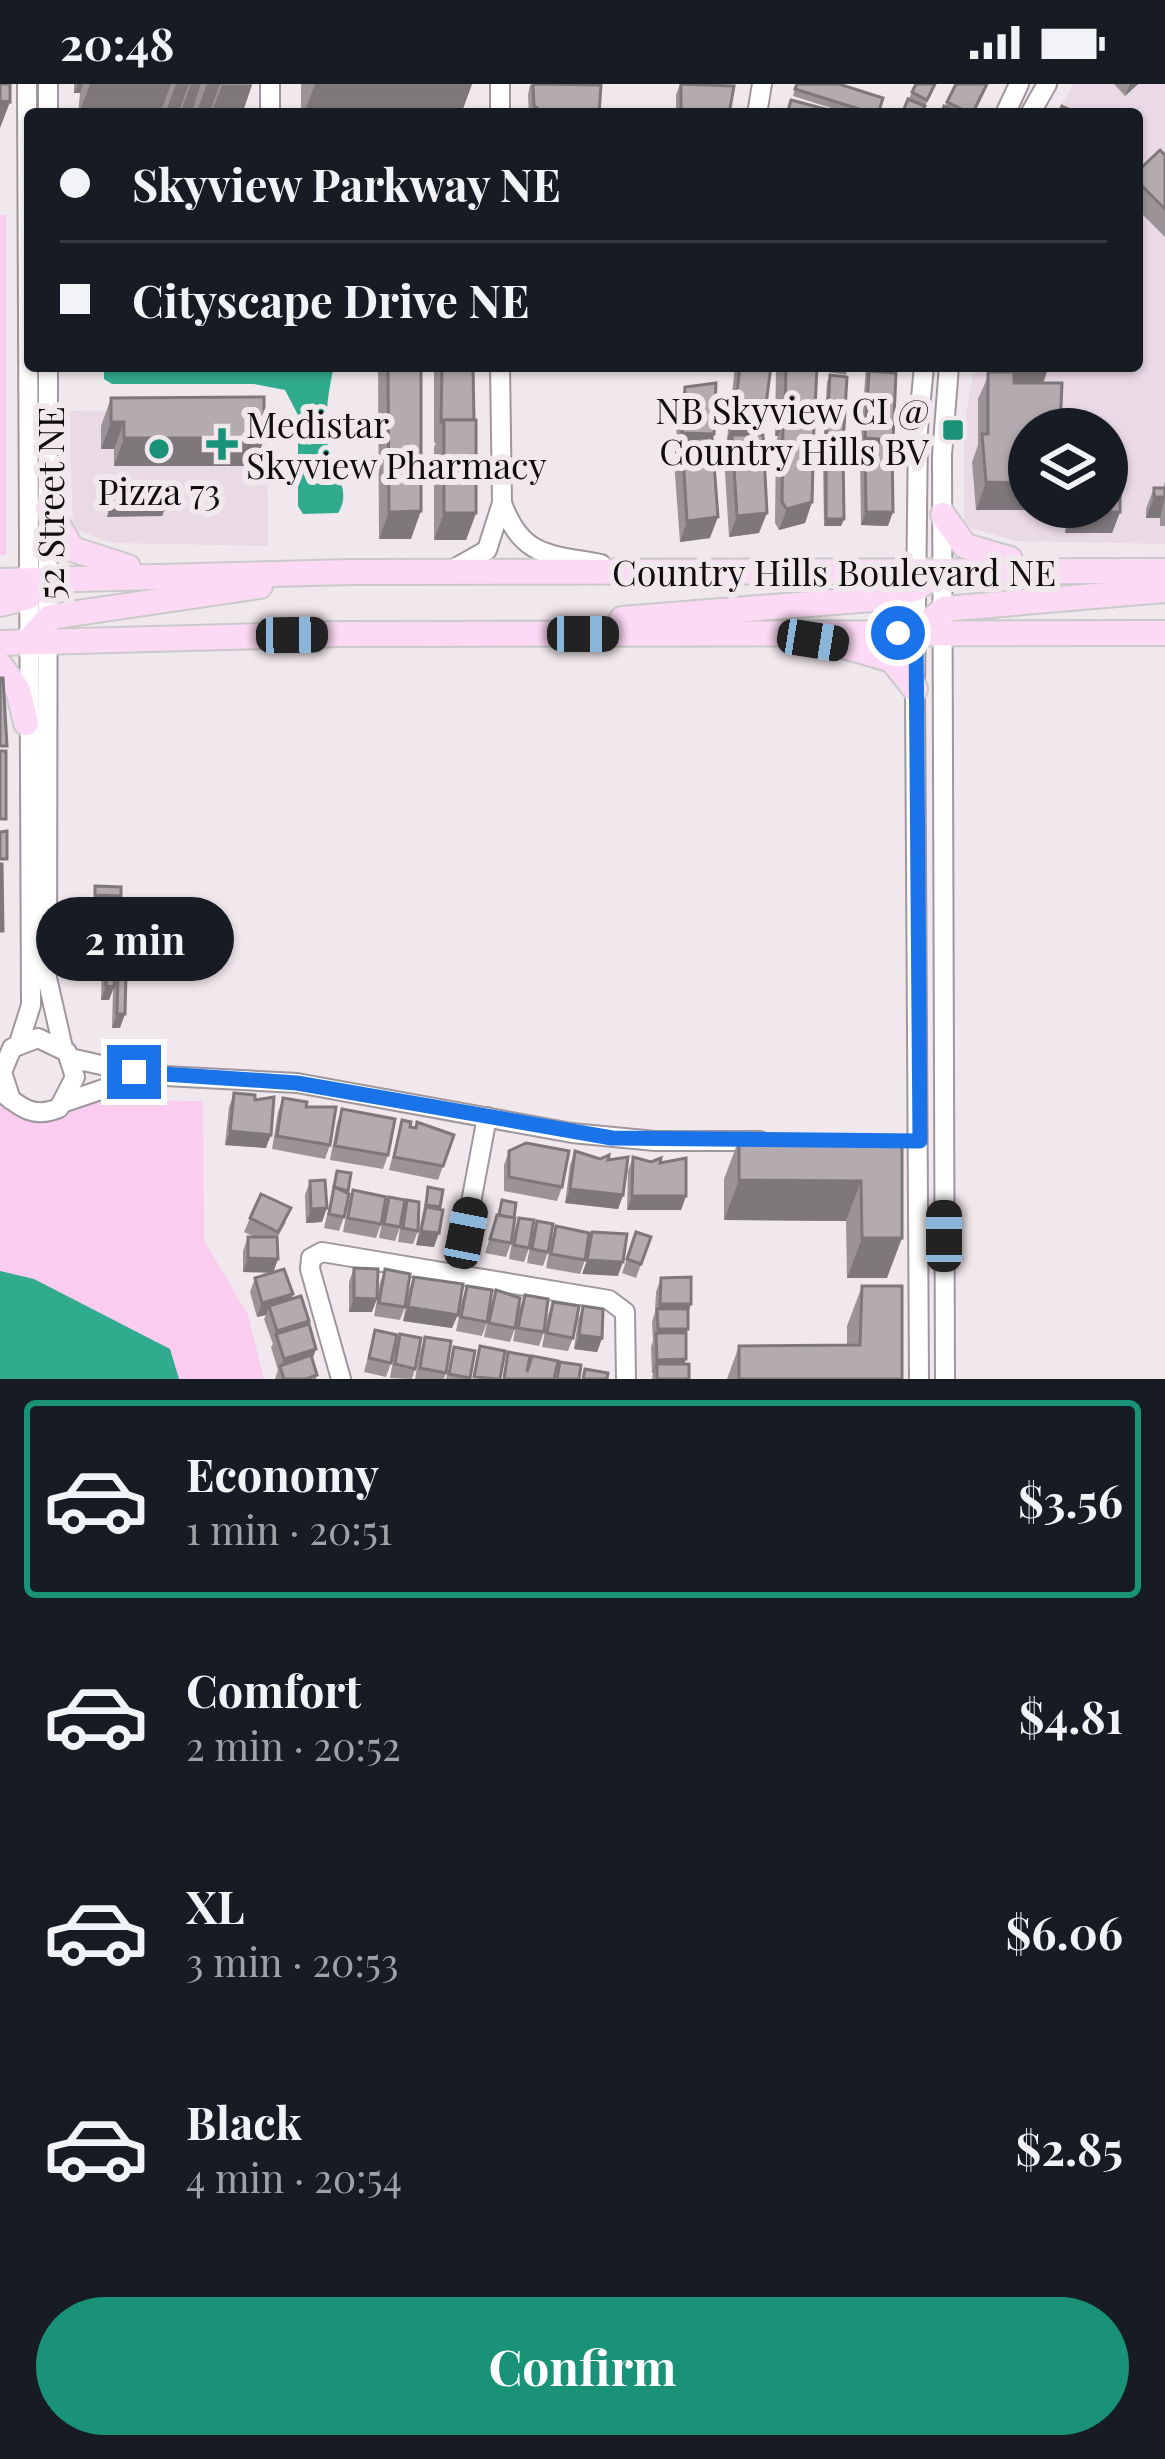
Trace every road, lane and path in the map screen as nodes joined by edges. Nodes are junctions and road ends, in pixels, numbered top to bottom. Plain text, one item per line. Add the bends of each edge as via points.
1 (31, 372) edge
2 (48, 372) edge
3 (500, 372) edge
4 (924, 372) edge
5 (949, 372) edge
6 (502, 503) junction
7 (48, 508) junction
8 (943, 515) junction
9 (636, 571) junction
10 (944, 571) junction
11 (1089, 571) junction
12 (1165, 571) edge
13 (351, 572) junction
14 (440, 572) junction
15 (178, 574) junction
16 (916, 580) junction
17 (0, 581) edge
18 (35, 585) junction
19 (1165, 590) edge
20 (0, 604) edge
21 (944, 621) junction
22 (42, 633) junction
23 (772, 633) junction
24 (916, 633) junction
25 (1165, 633) edge
26 (440, 634) junction
27 (0, 644) edge
28 (0, 665) edge
29 (915, 689) junction
30 (26, 723) junction
31 (9, 1051) edge
32 (67, 1053) junction
33 (146, 1075) junction
34 (5, 1095) edge
35 (65, 1102) junction
36 (487, 1118) junction
37 (791, 1141) edge
38 (910, 1141) junction
39 (944, 1141) junction
40 (458, 1272) junction
41 (341, 1379) edge
42 (626, 1379) edge
43 (919, 1379) edge
44 (945, 1379) edge

1 - 18 street, 52 Street NE
2 - 7 street, 52 Street NE
3 - 6 street
4 - 16 street
5 - 8 street
6 - 9 street via 527,546
6 - 14 street via 485,552
7 - 15 main road via 62,538 82,555
7 - 18 street, 52 Street NE
8 - 10 street
8 - 11 main road via 956,540 974,552
9 - 14 main road, Country Hills Boulevard NE
9 - 16 main road, Country Hills Boulevard NE
10 - 11 main road, Country Hills Boulevard NE
10 - 16 main road, Country Hills Boulevard NE
10 - 21 street
11 - 12 main road, Country Hills Boulevard NE
13 - 14 main road, Country Hills Boulevard NE
13 - 15 main road, Country Hills Boulevard NE
13 - 22 main road
15 - 18 main road, Country Hills Boulevard NE
16 - 24 street
16 - 26 main road via 885,598
17 - 18 main road, Country Hills Boulevard NE
18 - 20 main road
18 - 22 street, 52 Street NE
18 - 22 street
19 - 21 main road
21 - 24 main road, Country Hills Boulevard NE
21 - 25 main road, Country Hills Boulevard NE
21 - 39 street
22 - 26 main road, Country Hills Boulevard NE
22 - 27 main road, Country Hills Boulevard NE
22 - 30 street
22 - 32 street via 47,979
23 - 24 main road, Country Hills Boulevard NE
23 - 26 main road, Country Hills Boulevard NE
23 - 29 main road via 879,654 899,664
24 - 29 street
28 - 30 main road via 18,690
29 - 38 street
30 - 31 street via 32,1005
31 - 32 street via 48,1039
31 - 34 street
32 - 33 street
32 - 35 street via 75,1077
33 - 35 street
33 - 36 street via 278,1080
34 - 35 street via 39,1113
36 - 37 street via 633,1140
36 - 40 street
38 - 39 street
38 - 43 street
39 - 44 street
40 - 41 street via 334,1252 311,1258
40 - 42 street via 619,1304

